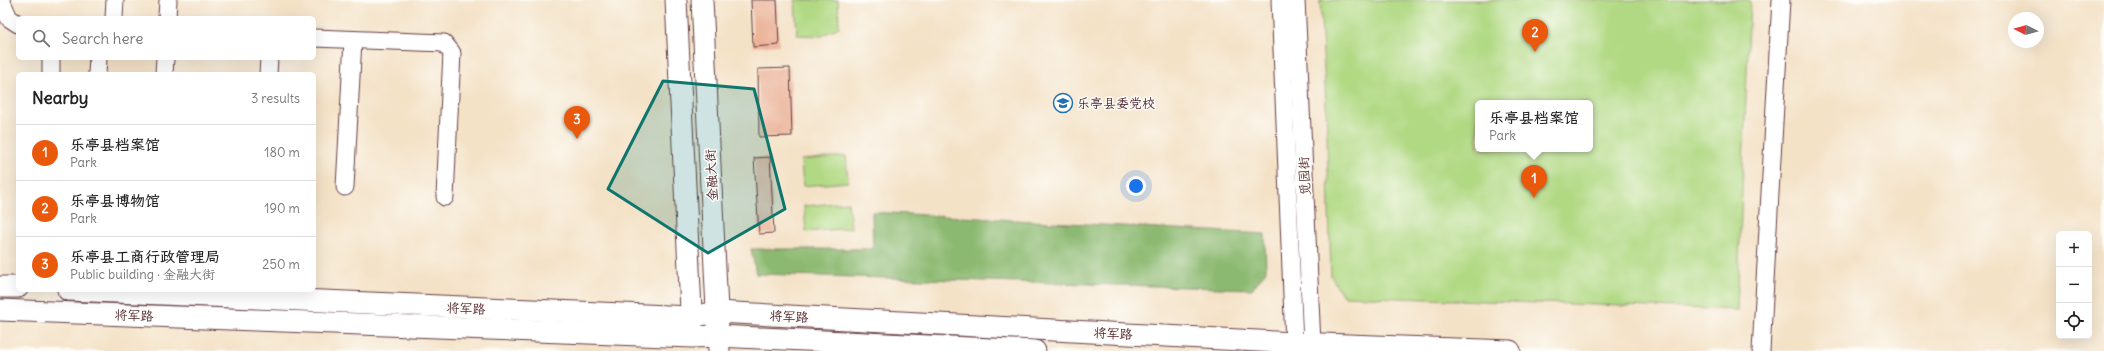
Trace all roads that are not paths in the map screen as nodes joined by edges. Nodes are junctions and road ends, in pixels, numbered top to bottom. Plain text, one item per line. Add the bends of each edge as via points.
1 (1, 0) edge
2 (115, 0) edge
3 (168, 0) edge
4 (676, 0) edge
5 (702, 0) edge
6 (1280, 0) edge
7 (1296, 0) edge
8 (1781, 0) edge
9 (114, 16) edge
10 (167, 16) edge
11 (9, 23) edge
12 (316, 38) edge
13 (353, 40) junction
14 (51, 60) edge
15 (98, 60) edge
16 (165, 60) edge
17 (269, 60) edge
18 (51, 72) edge
19 (97, 72) edge
20 (164, 72) edge
21 (268, 72) edge
22 (345, 187) dead end
23 (445, 197) dead end
24 (0, 286) edge
25 (16, 287) edge
26 (153, 292) edge
27 (0, 310) edge
28 (717, 312) junction
29 (152, 316) junction
30 (692, 335) edge
31 (719, 344) edge
32 (1303, 347) edge
33 (1035, 351) edge
34 (1510, 351) edge
35 (1761, 351) edge

1 - 11 street
2 - 9 street
3 - 10 street
4 - 30 main road, 金融大街
5 - 28 main road, 金融大街
6 - 32 street, 觅园街
7 - 32 street, 觅园街
8 - 35 street
12 - 13 street
13 - 22 street
13 - 23 street via 444,43 452,53
14 - 18 street
15 - 19 street
16 - 20 street
17 - 21 street
24 - 25 main road
26 - 29 street
26 - 30 main road, 将军路
27 - 29 main road, 将军路
28 - 30 main road, 将军路
28 - 31 main road, 金融大街
28 - 32 main road, 将军路
29 - 30 main road, 将军路
30 - 31 main road, 将军路
31 - 33 main road, 将军路
32 - 34 main road, 将军路

